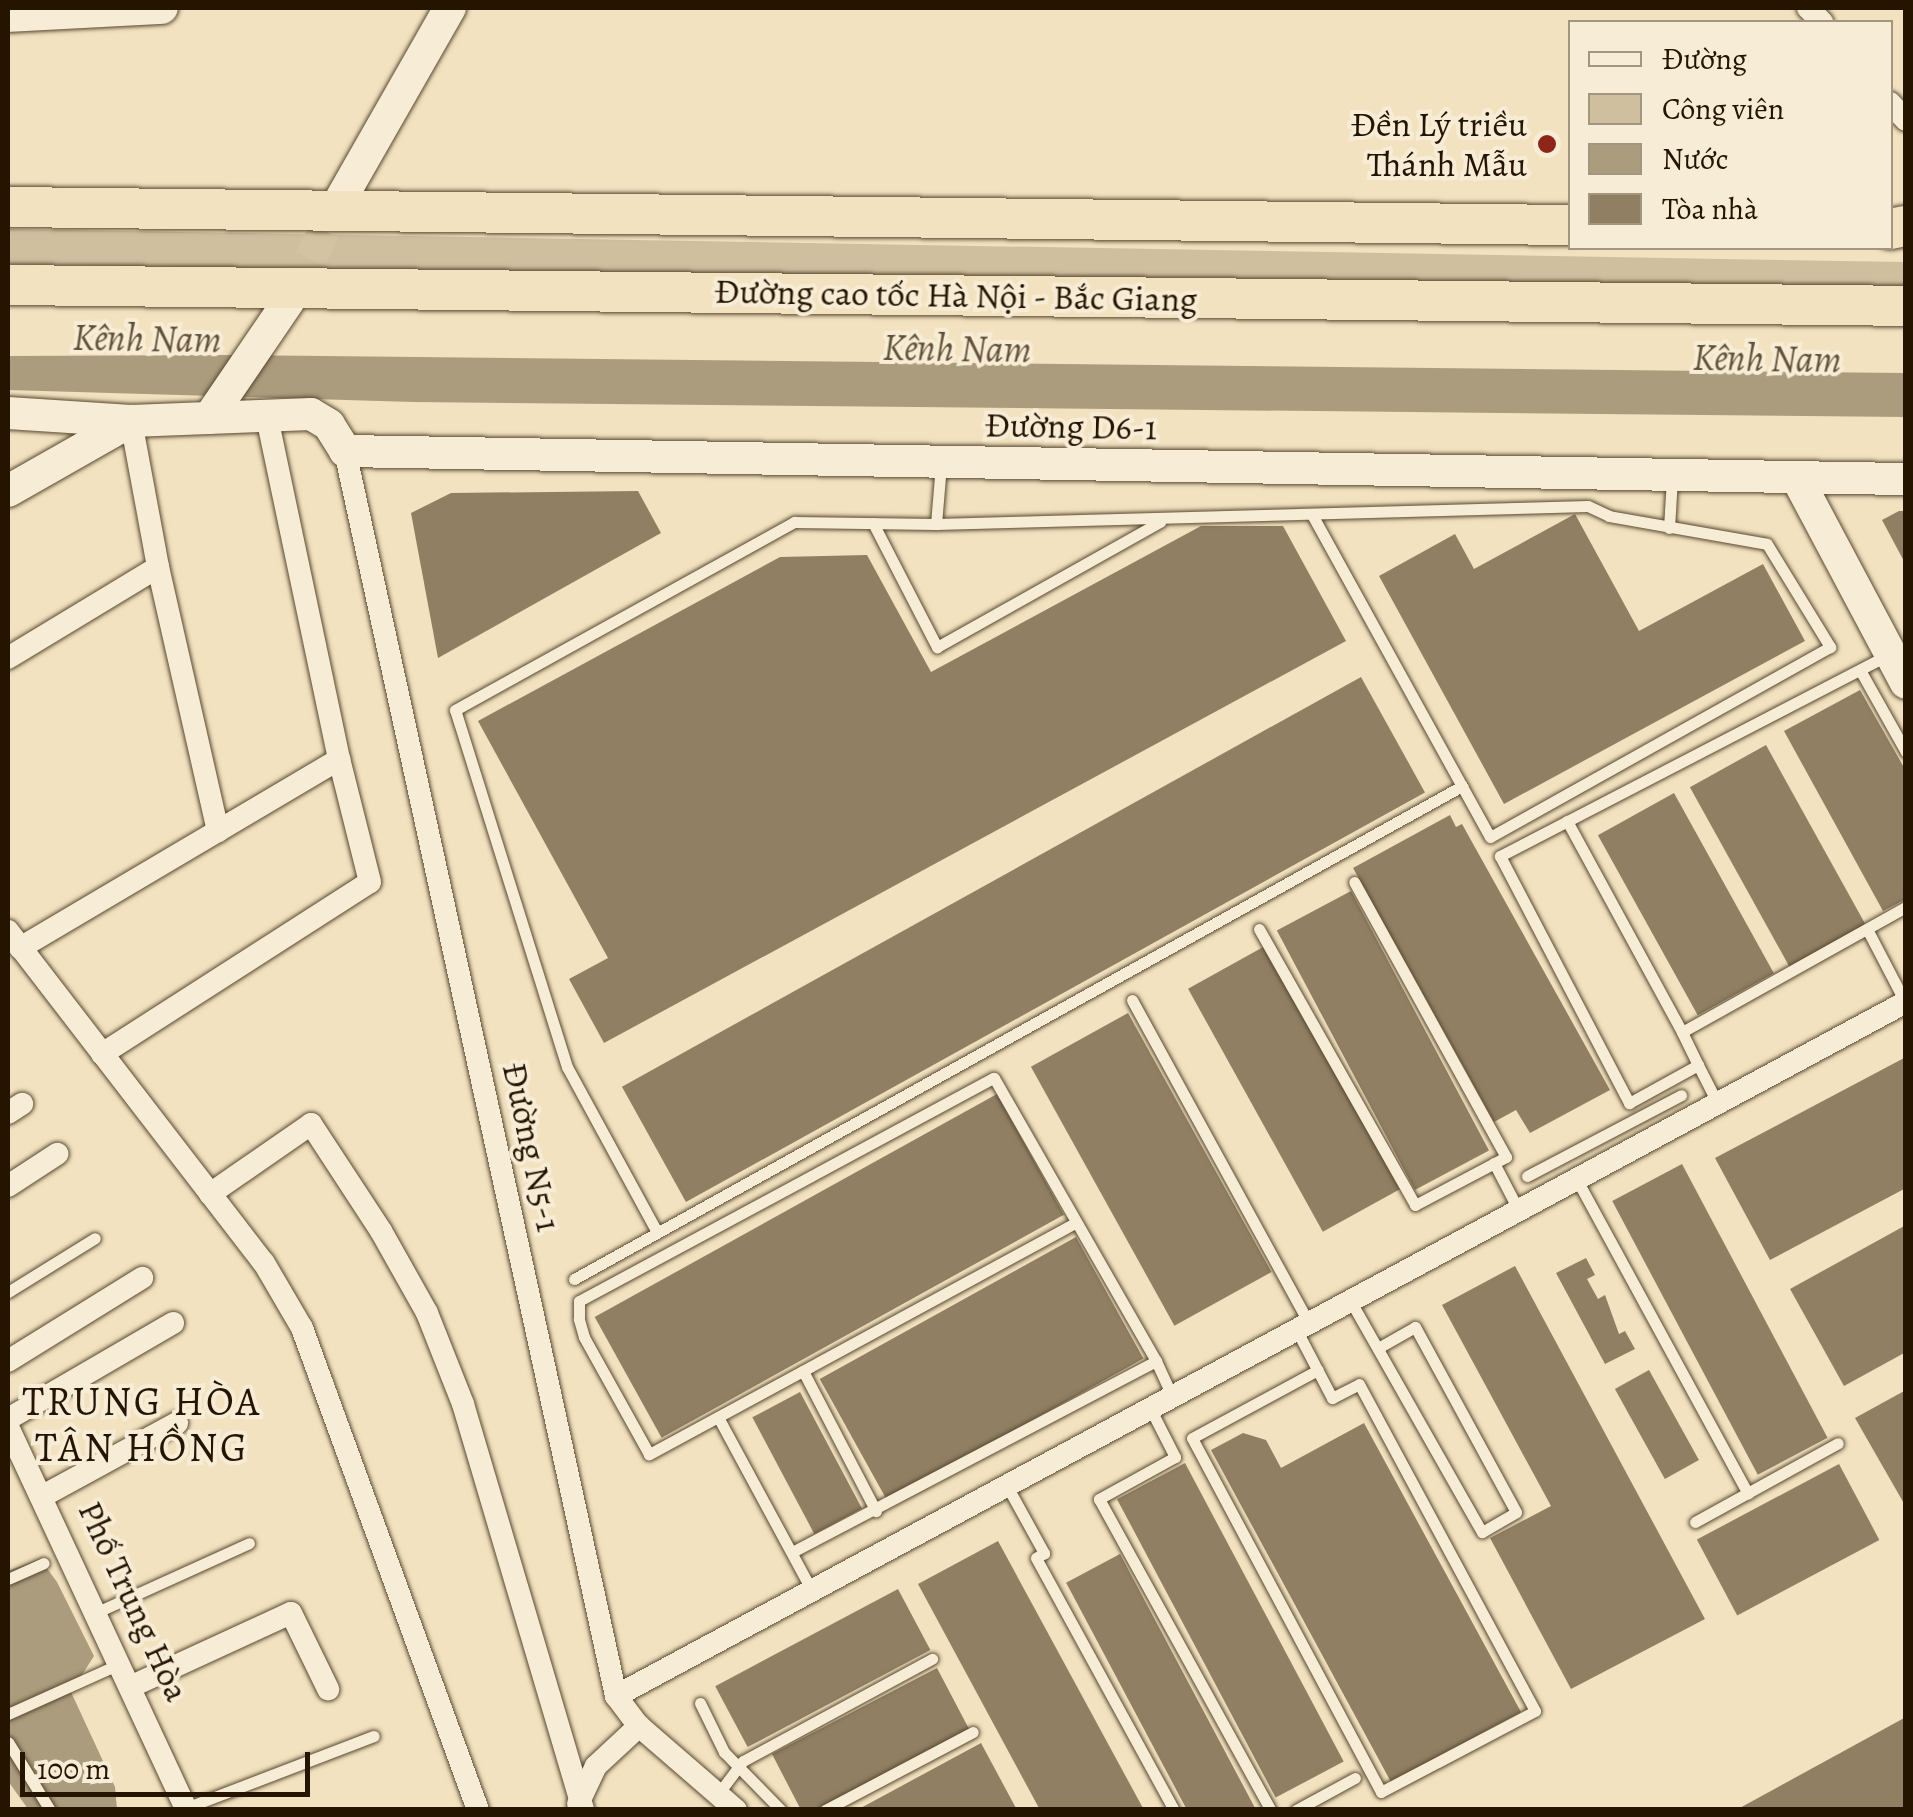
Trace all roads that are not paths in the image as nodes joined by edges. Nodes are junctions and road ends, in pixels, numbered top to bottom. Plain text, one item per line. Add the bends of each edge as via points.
1 (162, 8) edge
2 (450, 8) edge
3 (8, 16) edge
4 (342, 197) tunnel mouth
5 (8, 207) edge
6 (1568, 224) edge
7 (8, 285) edge
8 (1906, 306) edge
9 (282, 313) tunnel mouth
10 (218, 406) junction
11 (8, 413) edge
12 (266, 418) junction
13 (132, 421) junction
14 (345, 451) junction
15 (941, 464) junction
16 (1672, 475) junction
17 (1797, 478) junction
18 (1906, 479) edge
19 (8, 491) edge
20 (1312, 516) junction
21 (1166, 519) junction
22 (873, 523) junction
23 (936, 524) junction
24 (1669, 528) junction
25 (158, 567) junction
26 (8, 658) edge
27 (1898, 668) edge
28 (1860, 670) junction
29 (1906, 752) edge
30 (339, 759) junction
31 (1462, 786) junction
32 (1566, 822) junction
33 (218, 830) junction
34 (1354, 882) dead end
35 (1906, 907) edge
36 (1868, 928) junction
37 (1258, 929) dead end
38 (14, 939) edge
39 (1132, 1000) dead end
40 (1906, 1002) edge
41 (1682, 1032) junction
42 (102, 1054) junction
43 (1698, 1065) junction
44 (1681, 1095) dead end
45 (1718, 1104) junction
46 (57, 1154) dead end
47 (1494, 1163) junction
48 (1528, 1176) dead end
49 (1578, 1180) junction
50 (8, 1186) edge
51 (210, 1194) junction
52 (1519, 1211) junction
53 (1075, 1223) junction
54 (657, 1232) junction
55 (95, 1238) dead end
56 (142, 1278) dead end
57 (574, 1278) dead end
58 (8, 1292) edge
59 (1350, 1300) junction
60 (173, 1323) dead end
61 (1302, 1326) junction
62 (1378, 1348) junction
63 (8, 1361) edge
64 (1156, 1361) junction
65 (1318, 1370) junction
66 (803, 1371) junction
67 (1173, 1398) junction
68 (1151, 1410) junction
69 (718, 1417) junction
70 (8, 1419) edge
71 (177, 1423) dead end
72 (8, 1427) edge
73 (1838, 1443) dead end
74 (1007, 1486) junction
75 (1748, 1493) junction
76 (41, 1498) junction
77 (876, 1511) junction
78 (1695, 1522) dead end
79 (249, 1543) dead end
80 (794, 1552) junction
81 (44, 1564) dead end
82 (8, 1579) edge
83 (810, 1589) junction
84 (95, 1613) junction
85 (932, 1660) dead end
86 (119, 1664) junction
87 (130, 1687) junction
88 (328, 1689) dead end
89 (616, 1696) junction
90 (700, 1703) dead end
91 (8, 1714) edge
92 (639, 1726) junction
93 (973, 1732) dead end
94 (374, 1736) dead end
95 (8, 1742) edge
96 (737, 1768) junction
97 (1354, 1778) dead end
98 (718, 1794) junction
99 (577, 1807) edge
100 (185, 1809) edge
101 (50, 1810) edge
102 (478, 1810) edge
103 (736, 1810) edge
104 (781, 1810) edge
105 (825, 1810) edge
106 (1174, 1810) edge
107 (1271, 1810) edge
108 (1296, 1810) edge

1 - 3 street
2 - 4 street
5 - 6 highway
7 - 8 highway, Đường cao tốc Hà Nội - Bắc Giang
9 - 10 street
10 - 12 street
10 - 13 street
11 - 13 street
12 - 14 street via 320,417
12 - 30 street
13 - 19 street
13 - 25 street
14 - 15 street, Đường D6-1
14 - 89 street, Đường N5-1
15 - 16 street, Đường D6-1
15 - 23 lane
16 - 17 street, Đường D6-1
16 - 24 lane
17 - 18 street, Đường D6-1
17 - 27 street
20 - 21 lane
20 - 24 lane via 1588,506
20 - 31 lane
21 - 22 lane via 937,647
21 - 23 lane
22 - 23 lane
22 - 54 lane via 794,522 455,710 567,1067
24 - 31 lane via 1767,544 1830,647 1490,837
25 - 26 street
25 - 33 street
27 - 28 lane
28 - 29 lane
28 - 32 lane
30 - 33 street
30 - 42 street via 370,882
31 - 54 lane
32 - 41 lane
32 - 43 lane via 1500,856 1629,1103
33 - 38 street
34 - 47 lane via 1506,1157
35 - 36 lane
36 - 40 lane
36 - 41 lane
37 - 47 lane via 1414,1205
38 - 42 street
39 - 61 lane
40 - 45 street
41 - 43 lane
42 - 51 street
43 - 45 lane
44 - 48 lane
45 - 49 street
46 - 50 street
47 - 52 lane
49 - 52 street
49 - 75 lane
51 - 99 street via 311,1124 382,1230 463,1404
51 - 102 street via 264,1263 302,1328
52 - 59 street
53 - 64 lane
53 - 66 lane
53 - 69 lane via 994,1078 579,1301 584,1336 650,1454
54 - 57 lane
55 - 58 lane
56 - 63 street
59 - 61 street
59 - 62 lane
60 - 70 street
61 - 65 lane
61 - 67 street
62 - 62 lane via 1482,1532 1516,1512 1416,1327
64 - 67 lane
64 - 77 lane
65 - 65 lane via 1332,1398 1359,1384 1535,1711 1380,1792 1192,1438
66 - 69 lane
66 - 77 lane
67 - 68 street
68 - 74 street
68 - 107 lane via 1175,1457 1099,1500
69 - 80 lane
71 - 76 street
72 - 76 street, Phố Trung Hòa
73 - 75 lane
74 - 83 street
74 - 106 lane via 1044,1554 1036,1558
75 - 78 lane
76 - 84 street, Phố Trung Hòa
77 - 80 lane
79 - 84 lane
80 - 83 lane
81 - 82 lane
83 - 89 street
84 - 86 street, Phố Trung Hòa
85 - 96 lane
86 - 87 street, Phố Trung Hòa
86 - 91 lane
87 - 88 street via 292,1613
87 - 100 street, Phố Trung Hòa
89 - 92 street, Đường N5-1
90 - 96 lane
92 - 98 street, Đường N5-1
92 - 99 street via 596,1766
93 - 105 lane
94 - 100 lane
95 - 101 lane
96 - 98 lane
96 - 104 lane
97 - 108 lane
98 - 103 street, Đường N5-1

